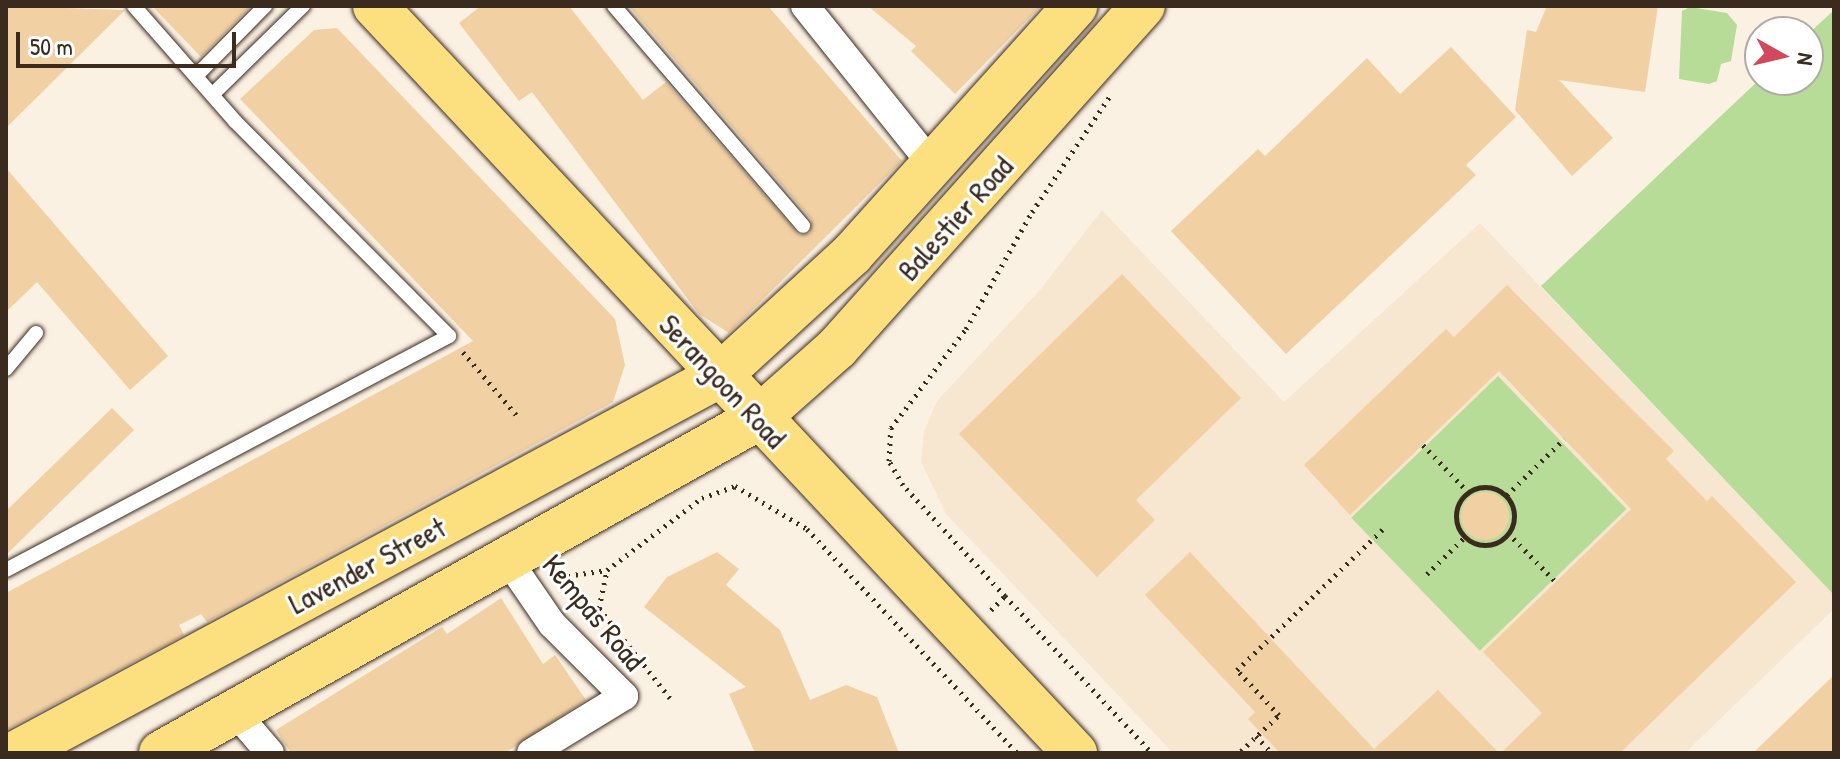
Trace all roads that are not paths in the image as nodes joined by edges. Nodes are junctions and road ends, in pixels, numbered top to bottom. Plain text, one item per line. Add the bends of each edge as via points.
1 (134, 6) edge
2 (265, 6) edge
3 (303, 6) edge
4 (375, 6) edge
5 (614, 6) edge
6 (805, 6) edge
7 (1075, 6) edge
8 (1143, 6) edge
9 (197, 75) junction
10 (213, 94) junction
11 (933, 166) junction
12 (803, 226) dead end
13 (36, 333) dead end
14 (6, 369) edge
15 (719, 376) junction
16 (757, 419) junction
17 (6, 570) edge
18 (517, 572) junction
19 (236, 713) junction
20 (16, 753) edge
21 (161, 753) edge
22 (270, 753) edge
23 (531, 753) edge
24 (1075, 753) edge

1 - 9 lane
2 - 9 lane
3 - 10 lane
4 - 15 main road, Serangoon Road
5 - 12 lane
6 - 11 street
7 - 11 main road, Balestier Road
8 - 16 main road, Balestier Road via 816,370
9 - 10 lane
10 - 17 lane via 449,336
11 - 15 main road, Balestier Road via 852,254
13 - 14 lane
15 - 16 main road, Serangoon Road
15 - 20 main road, Lavender Street
16 - 18 main road
16 - 24 main road, Serangoon Road
18 - 19 main road
18 - 23 street, Kempas Road via 552,624 624,696
19 - 21 main road
19 - 22 street

